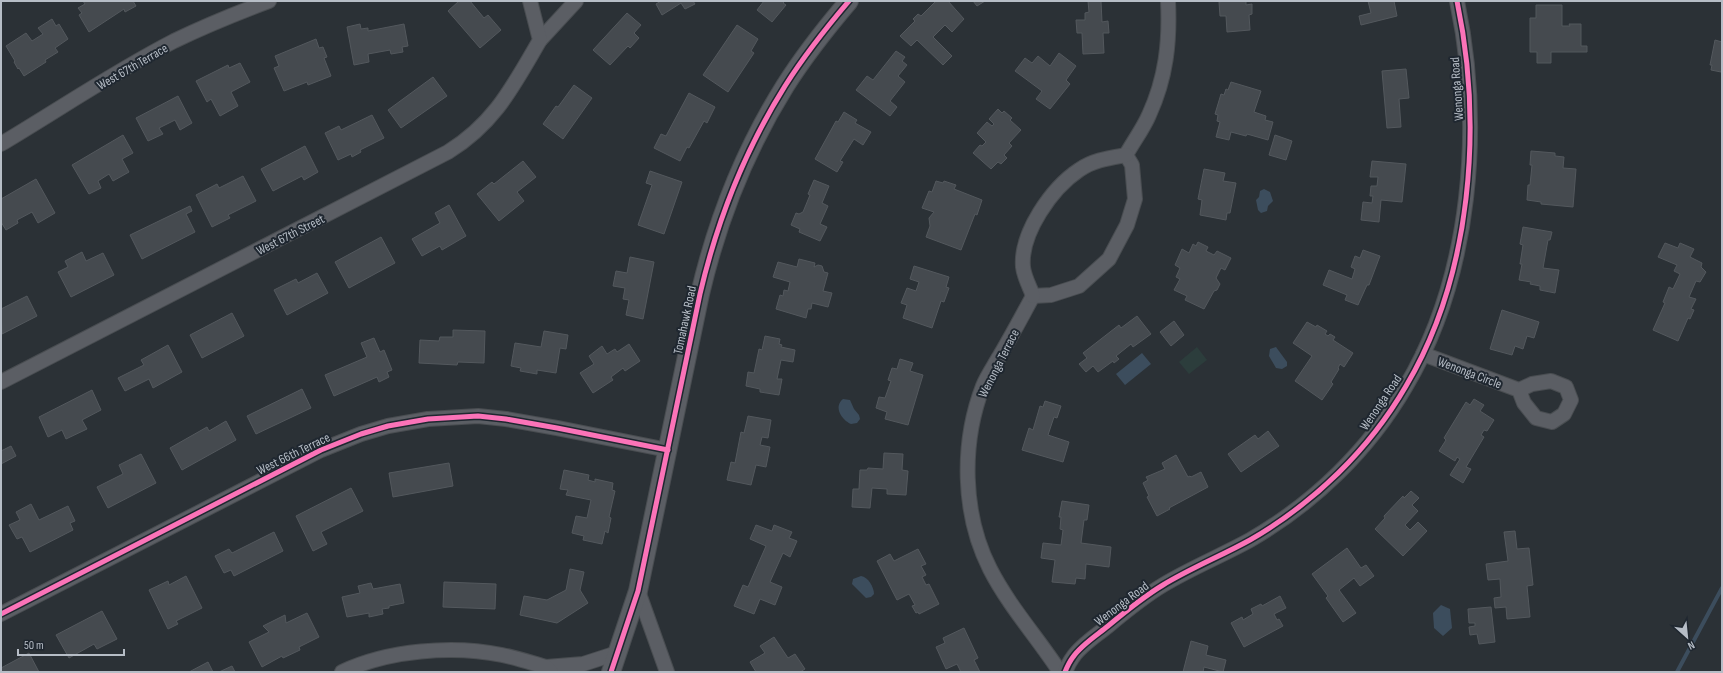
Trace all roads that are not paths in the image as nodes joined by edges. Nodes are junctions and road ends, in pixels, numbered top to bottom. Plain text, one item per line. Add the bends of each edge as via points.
1 (270, 1) edge
2 (530, 1) edge
3 (576, 1) edge
4 (849, 1) edge
5 (1168, 1) edge
6 (1457, 1) edge
7 (540, 40) junction
8 (1, 144) edge
9 (1126, 155) junction
10 (1033, 296) junction
11 (1422, 354) junction
12 (1, 382) edge
13 (1518, 390) dead end
14 (668, 450) junction
15 (638, 591) junction
16 (1, 614) edge
17 (617, 653) junction
18 (549, 670) edge
19 (342, 672) edge
20 (611, 672) edge
21 (667, 672) edge
22 (1060, 672) edge
23 (1065, 672) edge

1 - 8 street, West 67th Terrace via 221,20 144,57
2 - 7 street
3 - 7 street, West 67th Street
4 - 14 street, Tomahawk Road via 784,87 751,148 726,206 704,275
5 - 9 street via 1170,30 1164,74 1149,116
6 - 11 street, Wenonga Road via 1467,70 1470,129 1467,184 1461,230 1449,283 1438,320
7 - 12 street, West 67th Street via 525,68 493,115 462,144
9 - 10 street via 1104,158 1080,169 1056,189 1025,243 1024,267
9 - 10 street via 1132,165 1135,199 1128,225 1108,259 1080,286 1051,296
10 - 22 street, Wenonga Terrace via 984,385 976,407 969,445 970,499 978,538 990,568 1005,594
11 - 13 street, Wenonga Circle
11 - 23 street, Wenonga Road via 1406,386 1380,425 1349,462 1316,494 1250,540 1164,584 1139,601 1073,656
14 - 15 street, Tomahawk Road
14 - 16 street, West 66th Terrace via 478,416 388,426 321,450
15 - 17 street, Tomahawk Road
15 - 21 street
17 - 18 street via 583,664
17 - 20 street, Tomahawk Road
18 - 19 street via 502,655 439,650 381,659

